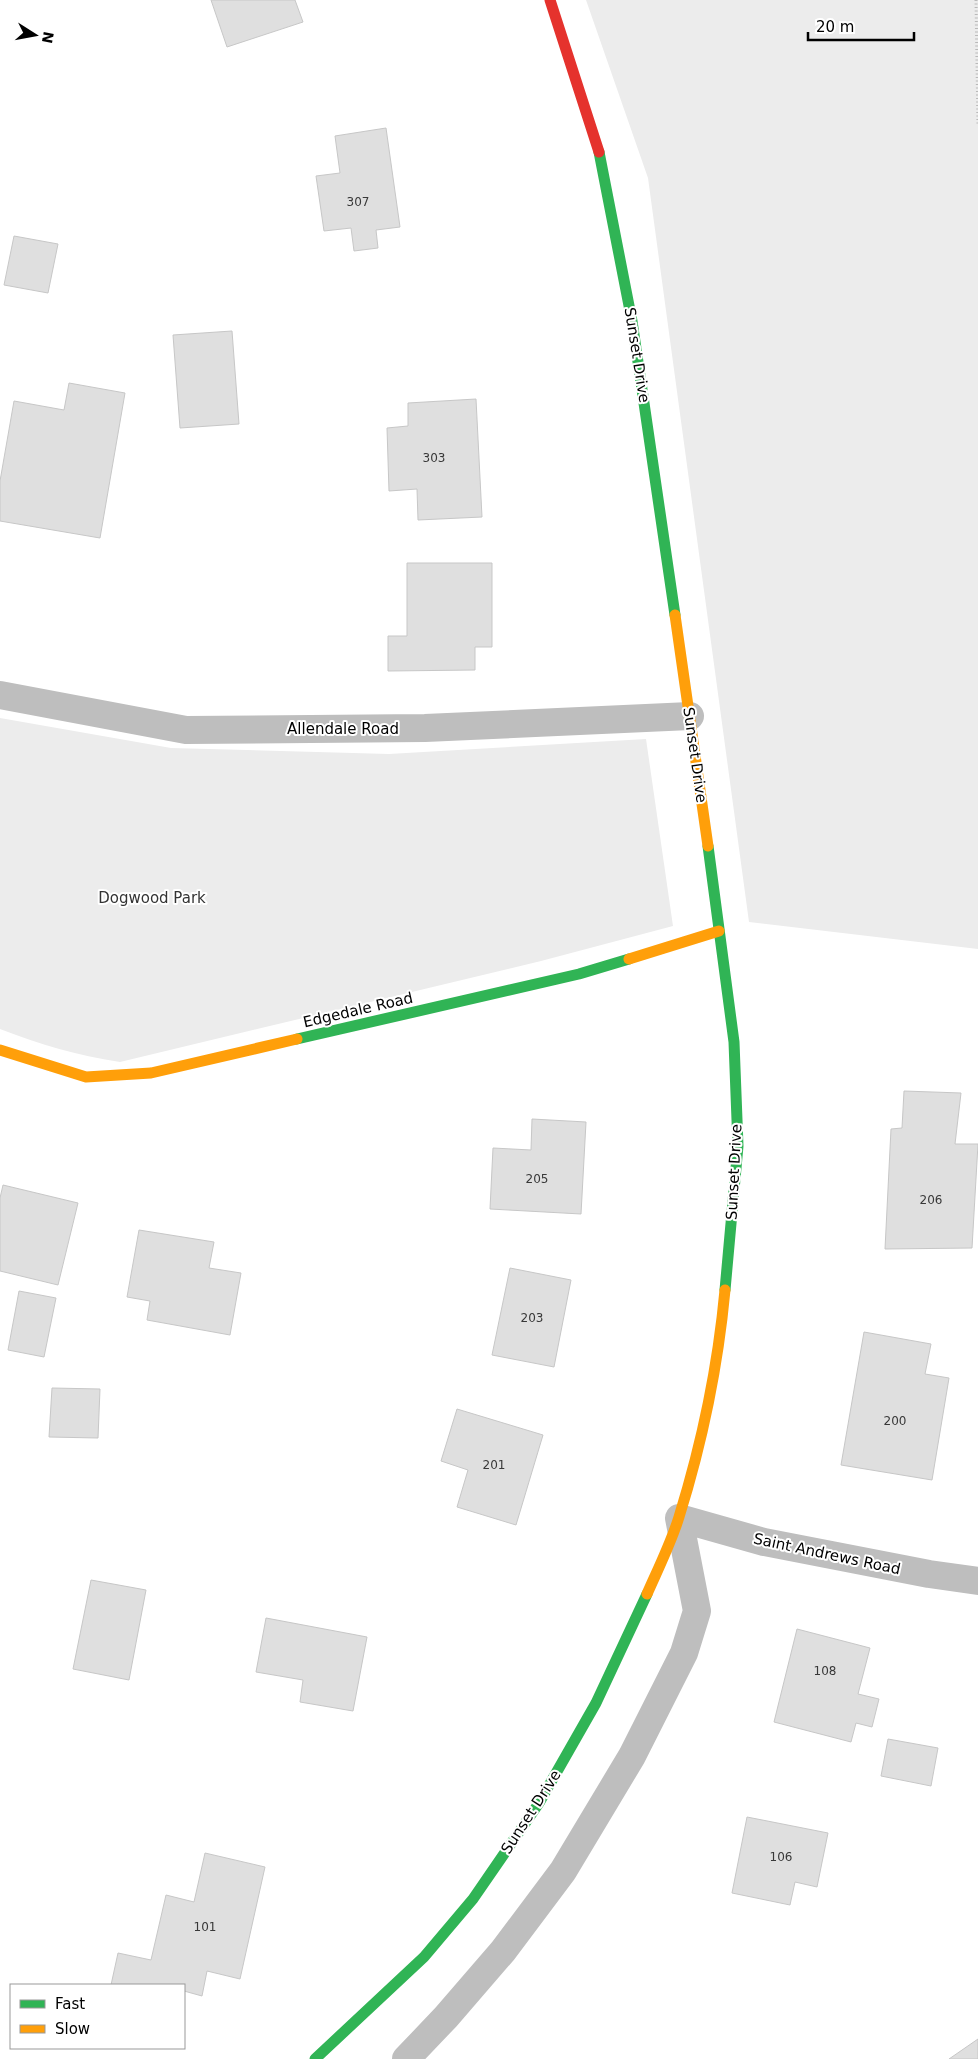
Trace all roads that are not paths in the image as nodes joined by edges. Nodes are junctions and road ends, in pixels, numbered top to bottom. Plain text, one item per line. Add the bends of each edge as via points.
1 (550, 0) edge
2 (0, 695) edge
3 (690, 716) junction
4 (720, 931) junction
5 (0, 1050) edge
6 (679, 1518) junction
7 (978, 1581) edge
8 (315, 2059) edge
9 (406, 2059) edge

1 - 3 street, Sunset Drive via 597,142 614,218
2 - 3 street, Allendale Road via 186,730 425,728
3 - 4 street, Sunset Drive
4 - 5 street, Edgedale Road via 580,974 150,1074 86,1077
4 - 6 street, Sunset Drive via 734,1042 738,1146 721,1329 703,1424
6 - 7 street, Saint Andrews Road via 764,1542
6 - 8 street, Sunset Drive via 596,1703 539,1803 473,1899 424,1957
6 - 9 street, Sunset Drive via 697,1611 684,1653 632,1756 563,1871 503,1951

